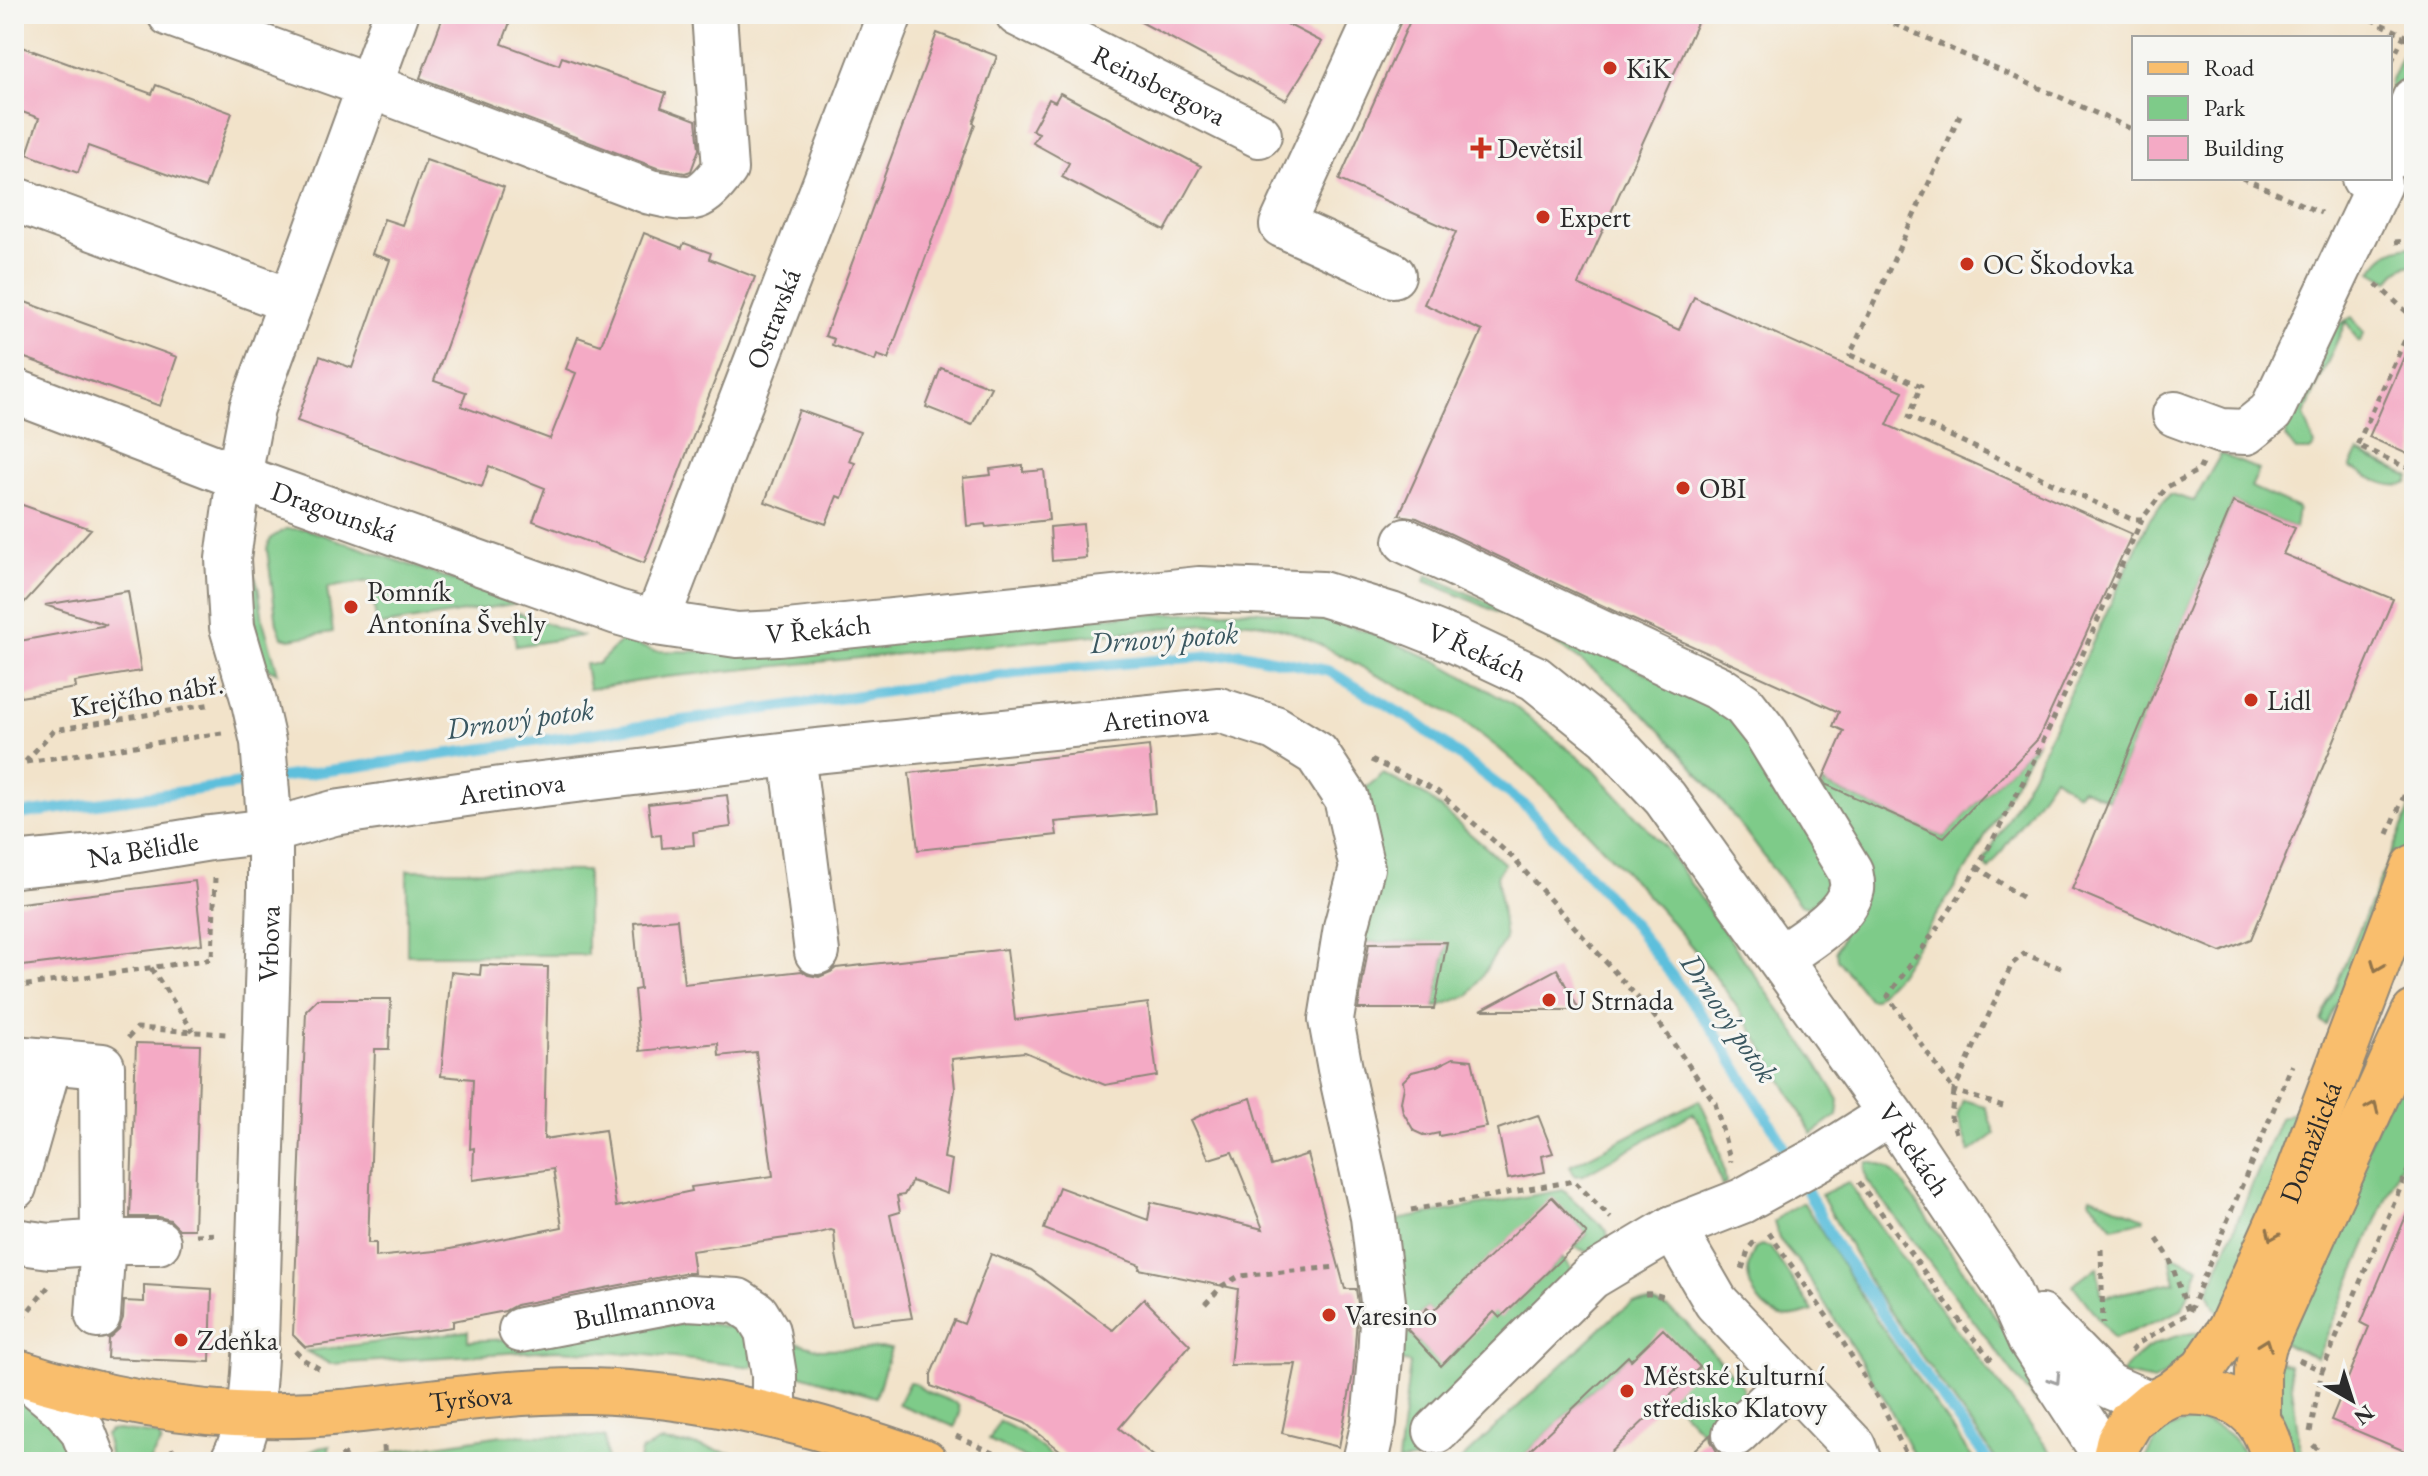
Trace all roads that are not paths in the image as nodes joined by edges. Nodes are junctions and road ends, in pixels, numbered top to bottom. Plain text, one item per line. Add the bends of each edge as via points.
1 (170, 14) edge
2 (396, 14) edge
3 (714, 14) edge
4 (890, 14) edge
5 (1018, 14) edge
6 (1379, 14) edge
7 (370, 86) junction
8 (2414, 100) edge
9 (1259, 135) dead end
10 (2392, 162) edge
11 (2386, 180) edge
12 (14, 199) edge
13 (1393, 275) dead end
14 (291, 301) junction
15 (14, 391) edge
16 (2175, 414) dead end
17 (239, 477) junction
18 (1406, 541) dead end
19 (656, 623) junction
20 (792, 754) junction
21 (269, 821) junction
22 (2399, 856) edge
23 (14, 865) edge
24 (817, 952) dead end
25 (1780, 958) junction
26 (2414, 1013) edge
27 (32, 1060) edge
28 (1890, 1114) junction
29 (14, 1187) edge
30 (1656, 1238) junction
31 (14, 1241) edge
32 (103, 1242) junction
33 (158, 1242) dead end
34 (2006, 1286) junction
35 (98, 1316) dead end
36 (521, 1330) dead end
37 (18, 1372) edge
38 (1790, 1382) junction
39 (2161, 1399) junction
40 (250, 1415) junction
41 (774, 1415) junction
42 (2258, 1421) junction
43 (1436, 1431) dead end
44 (1735, 1434) dead end
45 (2297, 1451) edge
46 (1366, 1457) dead end
47 (95, 1462) edge
48 (232, 1462) edge
49 (925, 1462) edge
50 (1859, 1462) edge
51 (2111, 1462) edge

1 - 7 street
2 - 7 street, Vrbova
3 - 7 street via 725,169 710,189 689,200 650,192
4 - 19 street, Ostravská
5 - 9 street, Reinsbergova
6 - 13 street via 1282,225
7 - 14 street, Vrbova
8 - 10 street
11 - 16 street via 2360,268 2271,412 2246,432
12 - 14 street
14 - 17 street, Vrbova via 252,408
15 - 17 street, Dragounská
17 - 19 street, Dragounská
17 - 21 street, Vrbova via 228,559 232,627 258,723
18 - 25 street via 1719,688 1744,705 1850,871 1853,886 1838,913
19 - 25 street, V Řekách via 751,635 1199,589 1322,594 1391,615 1535,678 1607,736 1665,798
20 - 21 street, Aretinova
20 - 24 street
20 - 46 street, Aretinova via 1219,710 1275,728 1317,754 1346,798 1362,868 1331,1020 1373,1217 1383,1302 1374,1422
21 - 23 street, Na Bělidle via 210,838
21 - 40 street, Vrbova via 258,1306
22 -> 39 main road, Domažlická via 2291,1193 2230,1329 2203,1369
25 - 28 street, V Řekách
42 -> 26 main road, Domažlická via 2264,1345
27 - 29 street
27 - 32 street via 102,1066
28 - 30 street via 1756,1193
28 - 34 street, V Řekách
30 - 38 street
30 - 43 street via 1591,1277
31 - 32 street via 50,1246
32 - 33 street
32 - 35 street
34 - 39 street, V Řekách via 2111,1387
34 -> 51 street, V Řekách via 2030,1340
36 - 41 street, Bullmannova via 688,1298 738,1301 756,1313 767,1331
37 - 40 main road, Tyršova via 153,1406
37 - 47 street via 82,1429
38 - 44 street
38 - 50 street via 1853,1446
39 - 42 main road via 2195,1391 2218,1394
39 - 51 main road, Domažlická via 2131,1421
40 - 41 main road, Tyršova via 588,1391 675,1398
40 - 48 street, Vrbova
41 - 49 main road, Tyršova
42 - 45 main road, Domažlická via 2271,1445

